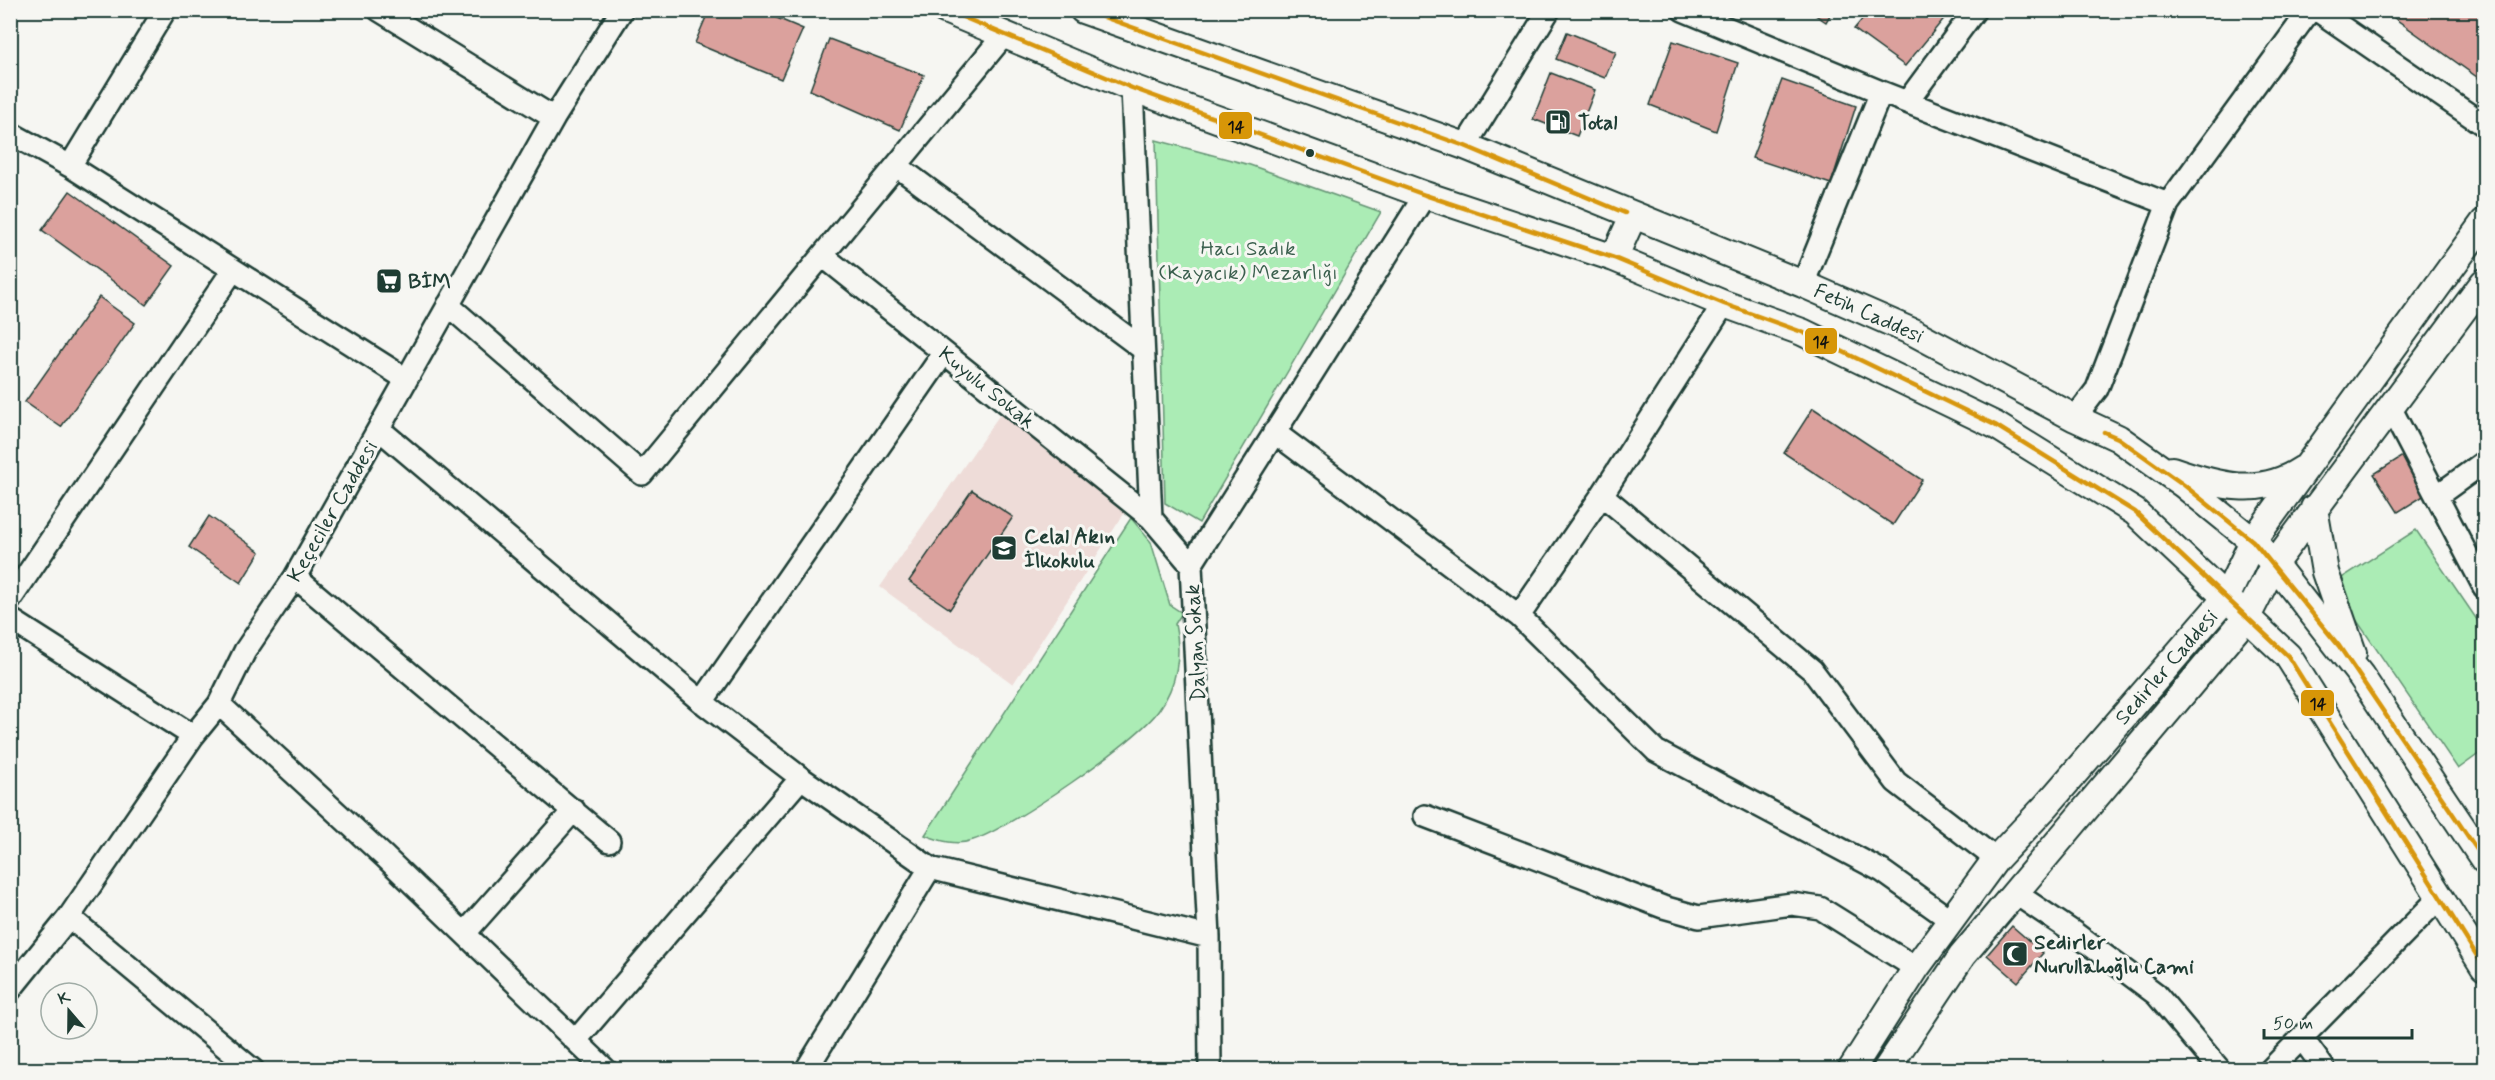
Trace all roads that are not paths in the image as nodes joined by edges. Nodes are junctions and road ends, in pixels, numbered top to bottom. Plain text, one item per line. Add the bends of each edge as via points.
1 (165, 10) edge
2 (379, 10) edge
3 (622, 10) edge
4 (945, 10) edge
5 (1083, 10) edge
6 (1549, 10) edge
7 (1975, 10) edge
8 (2310, 10) edge
9 (2318, 10) edge
10 (1696, 13) edge
11 (1127, 19) edge
12 (1004, 35) junction
13 (1132, 88) junction
14 (1881, 92) junction
15 (1907, 102) junction
16 (554, 118) junction
17 (2484, 125) edge
18 (10, 133) edge
19 (1465, 146) junction
20 (70, 166) junction
21 (897, 166) junction
22 (1425, 195) junction
23 (2168, 204) junction
24 (1633, 216) junction
25 (2484, 222) edge
26 (823, 256) junction
27 (1614, 258) junction
28 (233, 270) junction
29 (2484, 282) edge
30 (1803, 284) junction
31 (1724, 304) junction
32 (448, 305) junction
33 (1143, 349) junction
34 (944, 353) junction
35 (406, 379) junction
36 (2390, 407) junction
37 (2075, 418) junction
38 (379, 429) junction
39 (1274, 432) junction
40 (2484, 462) edge
41 (2155, 465) junction
42 (2308, 466) junction
43 (1602, 495) junction
44 (2437, 496) junction
45 (2314, 508) junction
46 (1151, 518) junction
47 (2253, 541) junction
48 (2274, 564) junction
49 (1191, 565) junction
50 (295, 577) junction
51 (2484, 587) edge
52 (2226, 598) junction
53 (10, 600) edge
54 (1519, 616) junction
55 (2247, 617) junction
56 (10, 619) edge
57 (2361, 676) junction
58 (702, 702) junction
59 (219, 704) junction
60 (193, 736) junction
61 (801, 778) junction
62 (574, 810) junction
63 (1425, 816) dead end
64 (609, 841) dead end
65 (1996, 859) junction
66 (2484, 860) edge
67 (930, 868) junction
68 (2015, 893) junction
69 (2441, 896) junction
70 (69, 917) junction
71 (1952, 921) junction
72 (465, 933) junction
73 (1209, 937) junction
74 (2484, 967) edge
75 (1916, 968) junction
76 (10, 990) edge
77 (2301, 1038) junction
78 (578, 1039) junction
79 (253, 1070) edge
80 (606, 1070) edge
81 (806, 1070) edge
82 (1210, 1070) edge
83 (1851, 1070) edge
84 (1886, 1070) edge
85 (2220, 1070) edge
86 (2270, 1070) edge
87 (2325, 1070) edge

1 - 20 street
2 - 16 street
3 - 16 street, Keçeciler Caddesi
4 - 12 main road
5 - 11 main road, Fetih Caddesi
6 - 19 street
7 - 15 street
8 - 23 street
9 - 17 street
10 - 14 street
11 - 19 main road, Fetih Caddesi
12 - 13 main road
12 - 21 street
13 - 22 main road
13 - 33 street
14 - 15 street
14 - 30 street
15 - 23 street
16 - 32 street, Keçeciler Caddesi
18 - 20 street
19 - 24 main road, Fetih Caddesi
20 - 28 street
21 - 26 street
21 - 33 street
22 - 27 main road
22 - 39 street
23 - 37 street via 2097,389
24 - 27 main road
24 - 30 main road, Fetih Caddesi
25 - 42 main road, Sedirler Caddesi
26 - 32 street via 642,474
26 - 34 street, Kuyulu Sokak
27 - 31 main road
28 - 35 street
28 - 53 street
29 - 36 main road, Sedirler Caddesi
30 - 37 main road, Fetih Caddesi via 1915,333
31 - 43 street
31 - 52 main road via 1802,333 1995,425 2135,512
32 - 35 street, Keçeciler Caddesi
33 - 46 street
34 - 46 street, Kuyulu Sokak
34 - 58 street
35 - 38 street, Keçeciler Caddesi
36 - 44 street
36 - 45 main road, Sedirler Caddesi
37 - 41 main road, Fetih Caddesi via 2118,438
38 - 50 street, Keçeciler Caddesi
38 - 58 street
39 - 49 street
39 - 54 street
40 - 44 street
41 - 42 main road via 2244,489 2285,482
41 - 47 main road, Fetih Caddesi
42 - 47 main road, Sedirler Caddesi
43 - 54 street
43 - 65 street via 1812,670 1896,782
44 - 51 street
45 - 48 main road, Sedirler Caddesi
45 - 57 main road via 2325,572
46 - 49 street, Dalyan Sokak
47 - 48 main road, Fetih Caddesi
47 - 52 main road, Sedirler Caddesi
48 - 55 main road, Sedirler Caddesi
48 - 57 main road, Fetih Caddesi
49 - 73 street, Dalyan Sokak
50 - 59 street, Keçeciler Caddesi via 245,651
50 - 62 street
52 - 55 main road
52 - 65 main road, Sedirler Caddesi
54 - 71 street via 1656,751 1882,871
55 - 68 main road, Sedirler Caddesi
55 - 69 main road via 2289,656
56 - 60 street
57 - 66 main road, Fetih Caddesi
58 - 61 street
59 - 60 street, Keçeciler Caddesi
59 - 72 street
60 - 70 street, Keçeciler Caddesi
61 - 67 street
61 - 78 street
62 - 64 street
62 - 72 street
63 - 75 street via 1663,907 1699,917 1792,904 1820,908
65 - 71 main road, Sedirler Caddesi
67 - 73 street
67 - 81 street
68 - 84 main road, Sedirler Caddesi via 1962,956
68 - 85 street via 2156,994
69 - 74 main road
69 - 77 street
70 - 76 street, Keçeciler Caddesi
70 - 79 street
71 - 75 main road, Sedirler Caddesi
72 - 78 street
73 - 82 street, Dalyan Sokak
75 - 83 main road, Sedirler Caddesi
77 - 86 street
77 - 87 street
78 - 80 street

